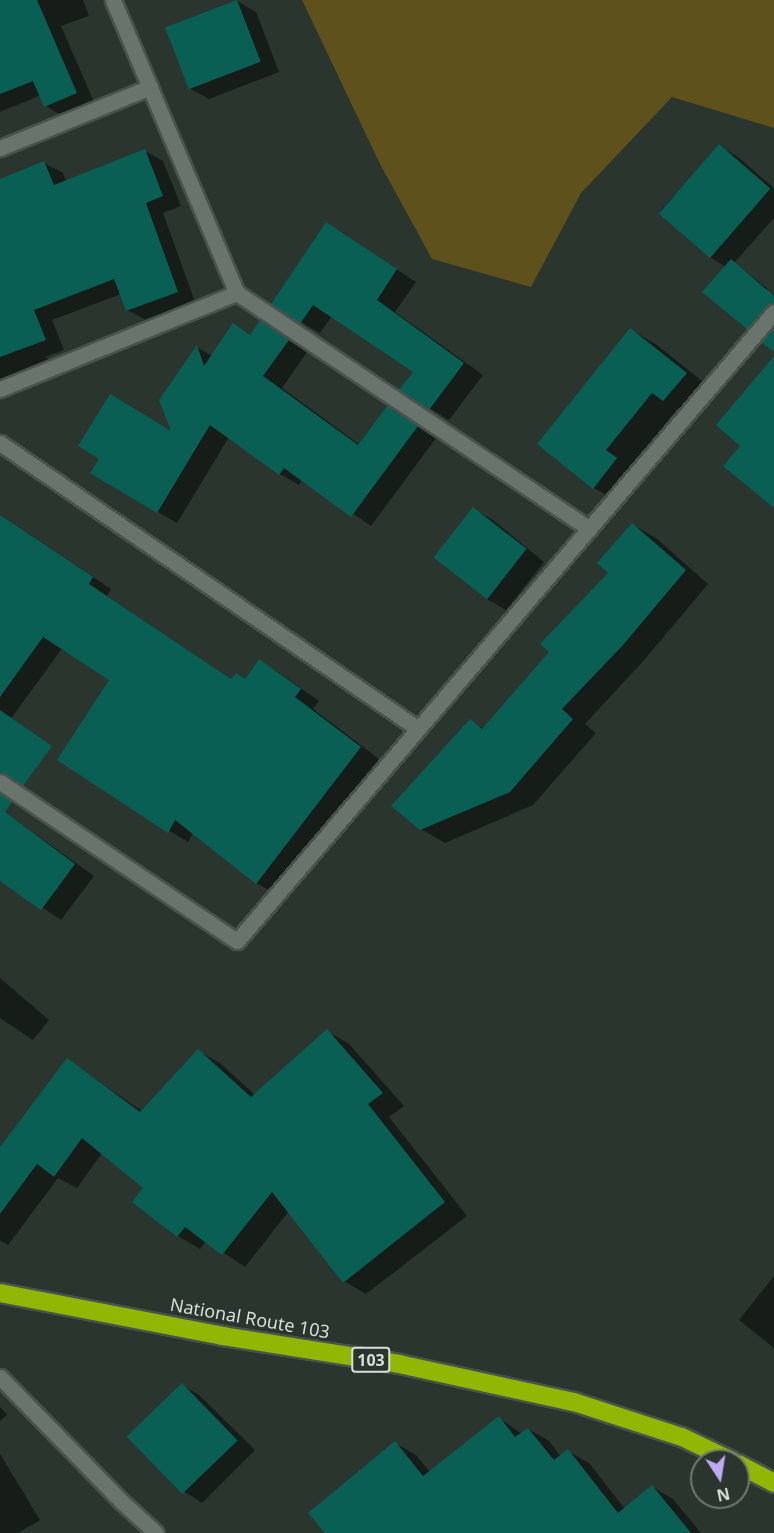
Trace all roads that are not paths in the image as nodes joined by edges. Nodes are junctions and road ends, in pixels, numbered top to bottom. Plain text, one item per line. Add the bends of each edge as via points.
1 (112, 0) edge
2 (150, 87) junction
3 (0, 148) edge
4 (237, 293) junction
5 (774, 312) edge
6 (0, 389) edge
7 (0, 443) edge
8 (589, 529) junction
9 (417, 728) junction
10 (0, 782) edge
11 (0, 1293) edge
12 (0, 1377) edge
13 (707, 1449) edge
14 (750, 1470) edge
15 (774, 1483) edge
16 (156, 1533) edge

1 - 2 street
2 - 3 street
2 - 4 street
4 - 6 street
4 - 8 street
5 - 8 street
7 - 9 street
8 - 9 street
9 - 10 street via 237,941
11 - 13 highway, National Route 103 / 103 via 223,1336 399,1364 574,1402
12 - 16 street
14 - 15 highway

